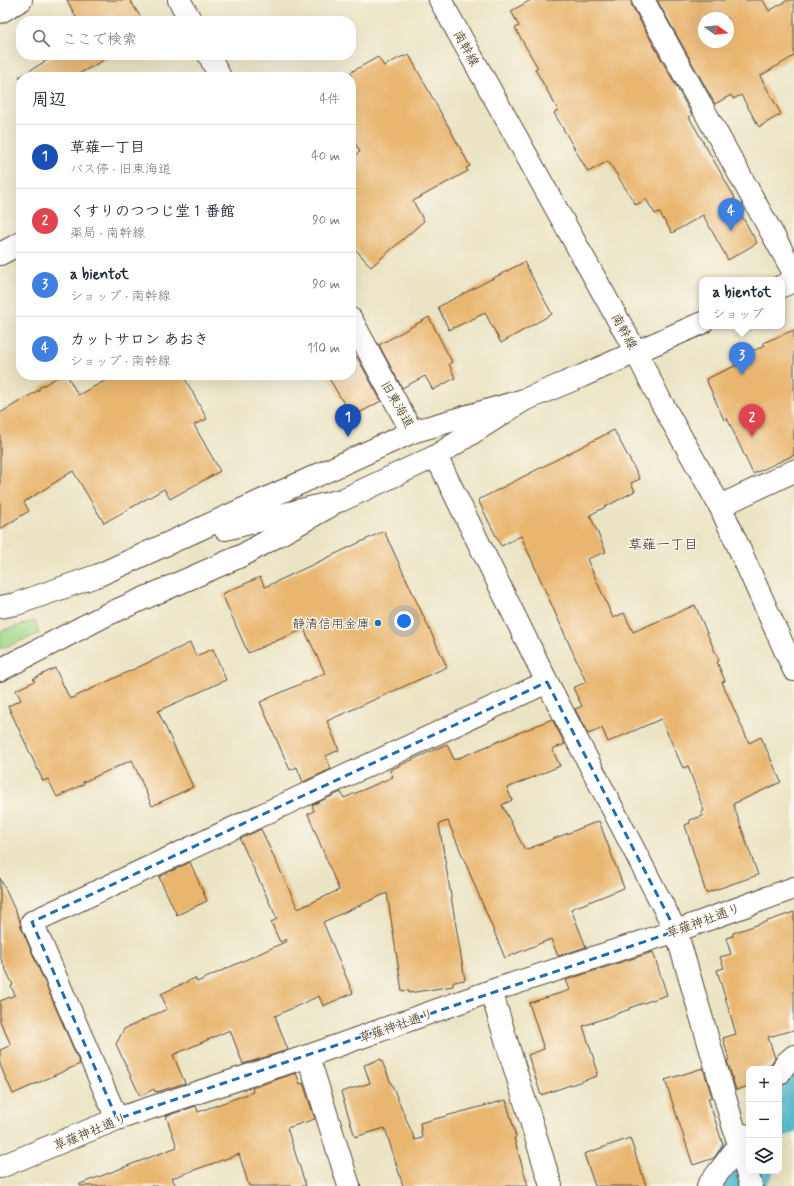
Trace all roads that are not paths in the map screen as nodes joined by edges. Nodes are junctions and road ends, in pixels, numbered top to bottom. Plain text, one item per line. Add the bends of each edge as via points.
1 (21, 0) edge
2 (179, 0) edge
3 (440, 0) edge
4 (643, 0) edge
5 (0, 12) edge
6 (188, 16) edge
7 (211, 60) edge
8 (217, 72) edge
9 (16, 246) edge
10 (0, 254) edge
11 (794, 273) edge
12 (699, 324) edge
13 (356, 328) edge
14 (636, 352) junction
15 (524, 400) junction
16 (412, 432) junction
17 (436, 456) junction
18 (794, 471) edge
19 (342, 500) junction
20 (720, 506) junction
21 (173, 541) junction
22 (0, 607) edge
23 (0, 670) edge
24 (794, 670) edge
25 (547, 682) junction
26 (794, 888) edge
27 (676, 930) junction
28 (491, 991) junction
29 (308, 1056) junction
30 (794, 1056) edge
31 (782, 1070) edge
32 (117, 1119) junction
33 (744, 1134) edge
34 (0, 1167) edge
35 (349, 1186) edge
36 (551, 1186) edge
37 (708, 1186) edge
38 (751, 1186) edge

1 - 5 street
2 - 6 street
3 - 14 street, 南幹線
4 - 11 street
7 - 8 street
9 - 10 street
12 - 14 street
13 - 16 street, 旧東海道
14 - 15 street
14 - 20 street, 南幹線
15 - 16 street, 旧東海道
15 - 17 street
16 - 21 street
17 - 19 street
17 - 25 street
18 - 20 street
19 - 21 street
19 - 23 street via 243,554 106,615
20 - 24 street, 南幹線
21 - 22 street via 99,575 16,604
25 - 27 street
25 - 32 street via 32,922
26 - 27 street, 草薙神社通り
27 - 28 street, 草薙神社通り
27 - 33 street
28 - 29 street, 草薙神社通り
28 - 36 street
29 - 32 street, 草薙神社通り
29 - 35 street
30 - 31 street
32 - 34 street, 草薙神社通り
33 - 37 street
33 - 38 street

